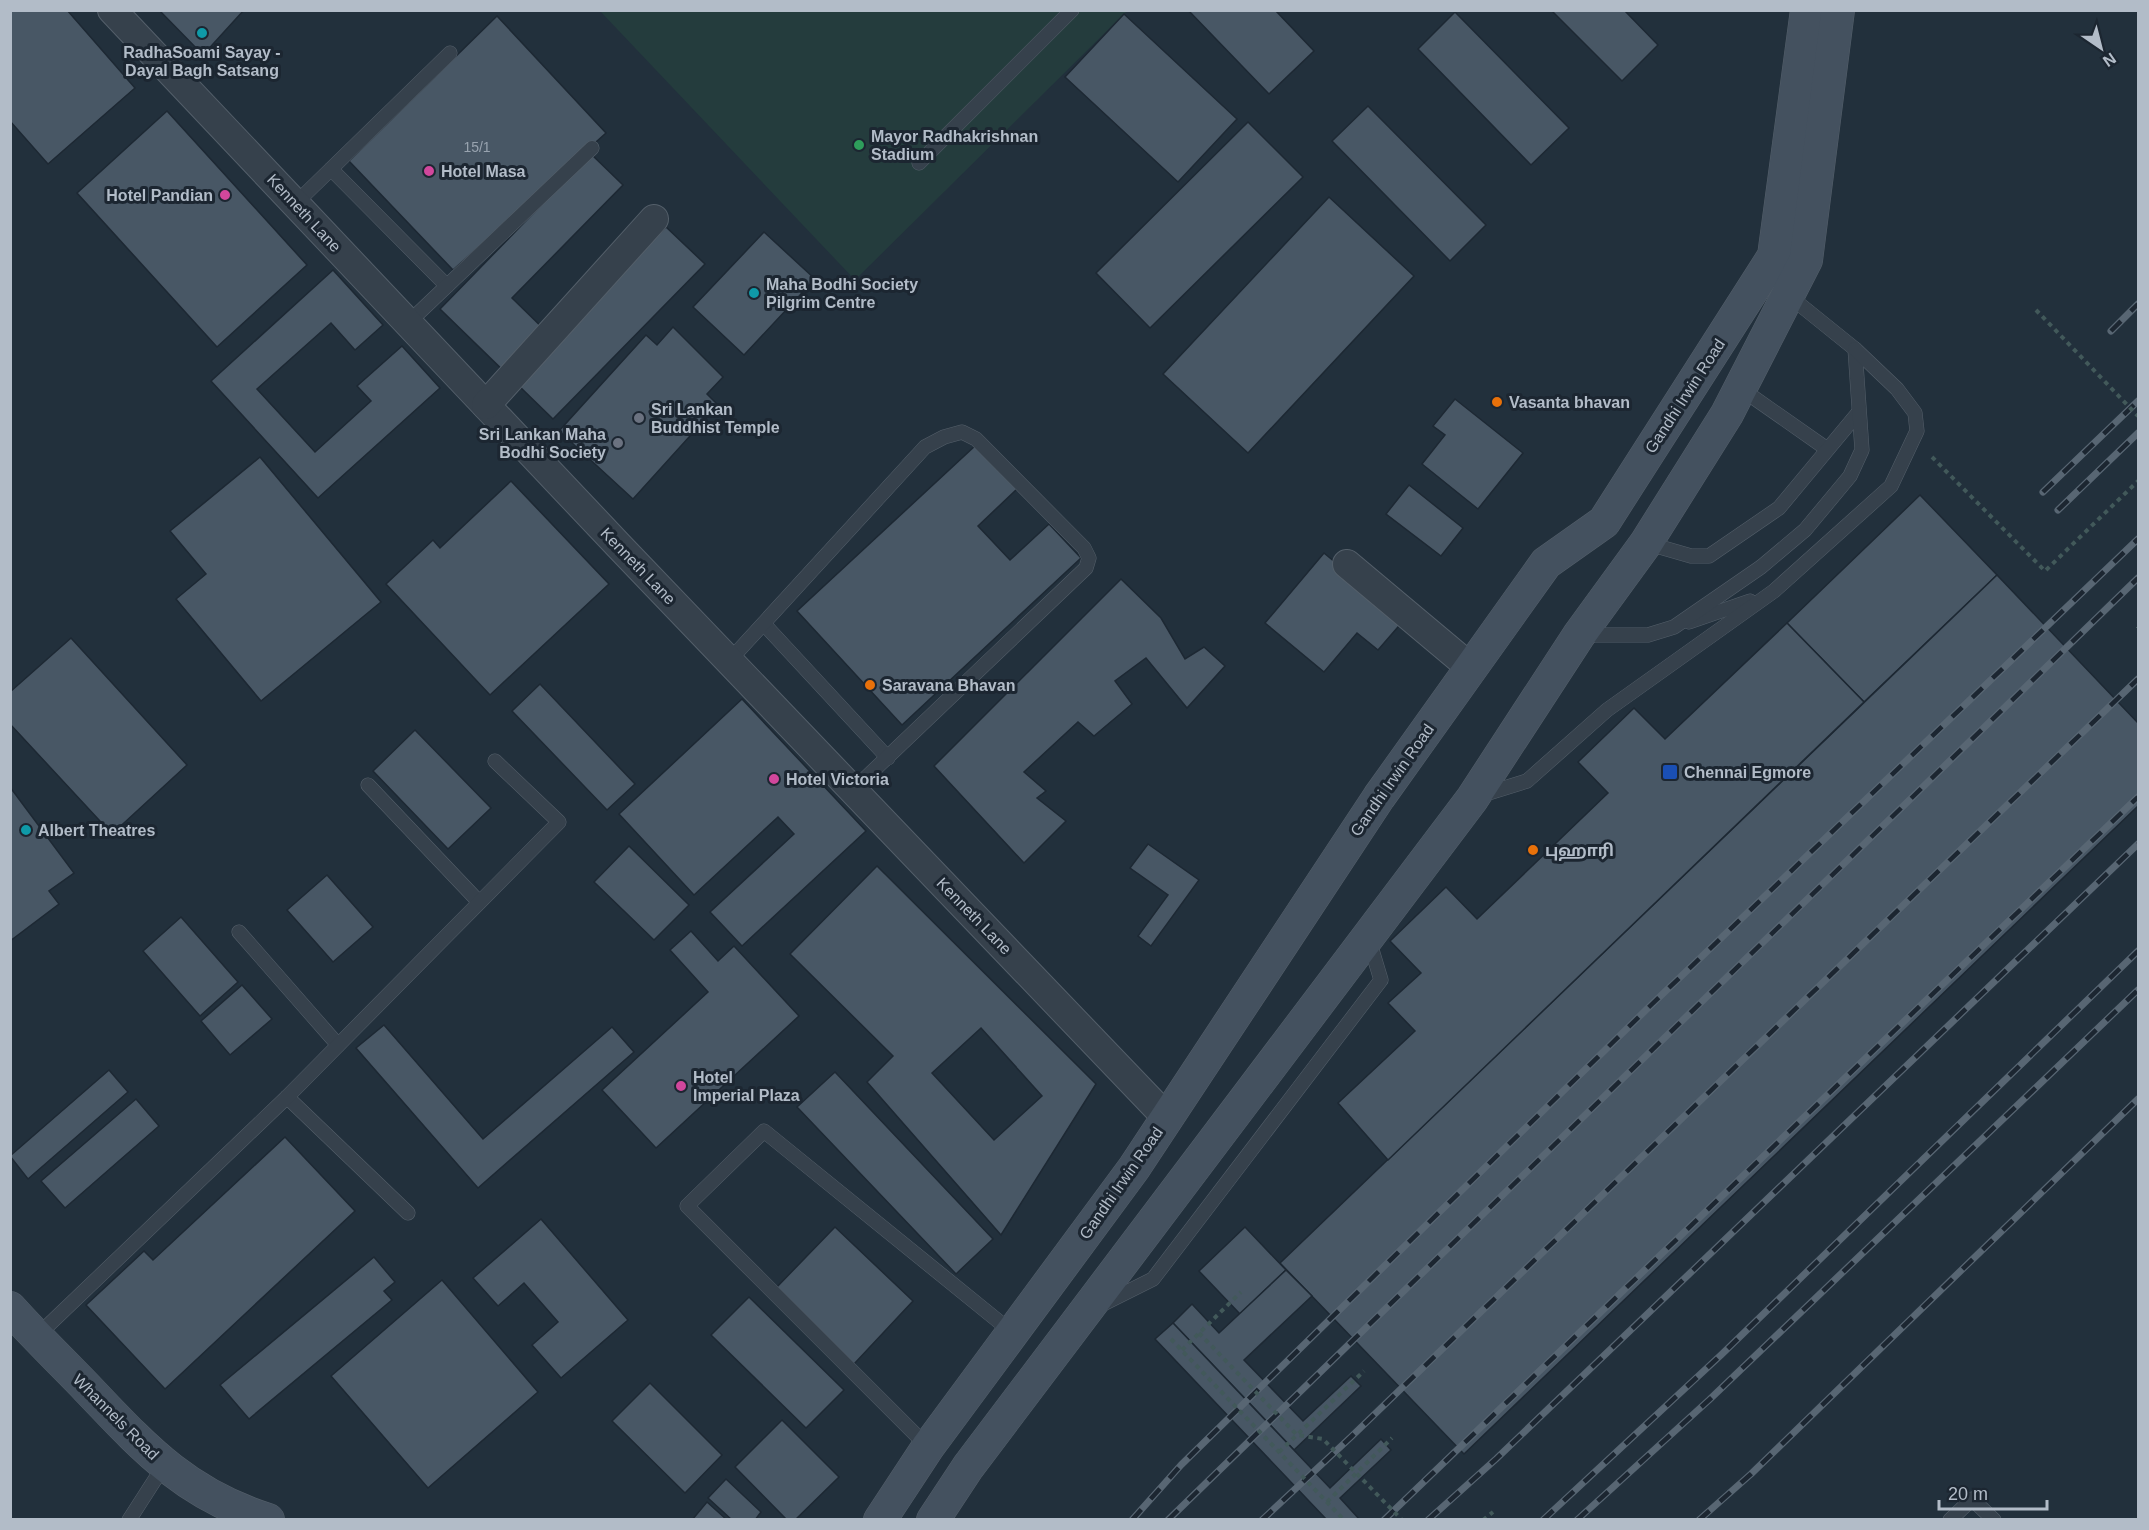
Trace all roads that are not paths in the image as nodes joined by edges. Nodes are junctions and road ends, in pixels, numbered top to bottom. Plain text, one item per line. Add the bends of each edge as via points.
1 (112, 10) edge
2 (1072, 10) edge
3 (1807, 10) edge
4 (1838, 10) edge
5 (450, 54) dead end
6 (592, 148) dead end
7 (919, 163) dead end
8 (331, 169) junction
9 (295, 204) junction
10 (654, 219) dead end
11 (447, 286) junction
12 (1788, 295) junction
13 (408, 323) junction
14 (1855, 349) junction
15 (1739, 388) junction
16 (486, 405) junction
17 (1858, 412) junction
18 (1827, 449) junction
19 (1647, 543) junction
20 (1347, 564) dead end
21 (1774, 591) junction
22 (764, 624) junction
23 (1674, 627) junction
24 (1579, 635) junction
25 (729, 661) junction
26 (1471, 668) junction
27 (888, 758) junction
28 (495, 761) dead end
29 (368, 785) dead end
30 (854, 790) junction
31 (1472, 799) junction
32 (479, 902) junction
33 (239, 932) dead end
34 (338, 1045) junction
35 (287, 1097) junction
36 (1167, 1118) junction
37 (408, 1213) dead end
38 (10, 1308) edge
39 (1013, 1333) junction
40 (24, 1335) edge
41 (928, 1447) junction
42 (156, 1478) junction
43 (129, 1520) edge
44 (233, 1520) edge
45 (268, 1520) edge
46 (880, 1520) edge
47 (933, 1520) edge
48 (1950, 1520) edge
49 (1994, 1520) edge

1 - 9 street, Kenneth Lane
2 - 7 lane
3 - 26 main road, Gandhi Irwin Road via 1774,256 1604,522 1546,563
4 - 12 main road via 1806,260
5 - 8 lane
6 - 11 lane
8 - 9 lane
8 - 11 lane
9 - 13 street, Kenneth Lane
10 - 16 street
11 - 13 lane
12 - 14 lane
12 - 15 main road
13 - 16 street, Kenneth Lane
14 - 17 lane
14 - 21 lane via 1903,397 1915,413 1917,431 1891,486
15 - 18 lane
15 - 19 main road
16 - 25 street, Kenneth Lane
17 - 18 lane
17 - 23 lane via 1862,450 1850,476 1818,515 1761,567
18 - 19 lane via 1779,508 1709,556 1691,556
19 - 24 main road
20 - 26 street
21 - 23 lane via 1719,614
21 - 31 lane via 1606,710 1527,781
22 - 25 lane
22 - 27 lane
22 - 27 lane via 925,447 962,432 976,439 1084,548 1089,558 1086,568
23 - 24 lane via 1648,635
24 - 31 main road
25 - 30 street, Kenneth Lane
26 - 36 main road, Gandhi Irwin Road via 1378,797
27 - 30 lane
28 - 32 lane via 559,822
29 - 32 lane
30 - 36 street, Kenneth Lane
31 - 47 main road via 968,1467
32 - 34 lane
33 - 34 lane
34 - 35 lane
35 - 37 lane
35 - 40 lane
36 - 39 main road, Gandhi Irwin Road
38 - 40 main road, Whannels Road
39 - 41 main road, Gandhi Irwin Road
39 - 41 lane via 764,1131 687,1206
40 - 42 main road, Whannels Road via 124,1450
40 - 45 main road, Whannels Road via 173,1473 218,1502
41 - 46 main road, Gandhi Irwin Road
42 - 43 lane
42 - 44 main road, Whannels Road via 191,1501
48 - 49 lane via 1972,1499

